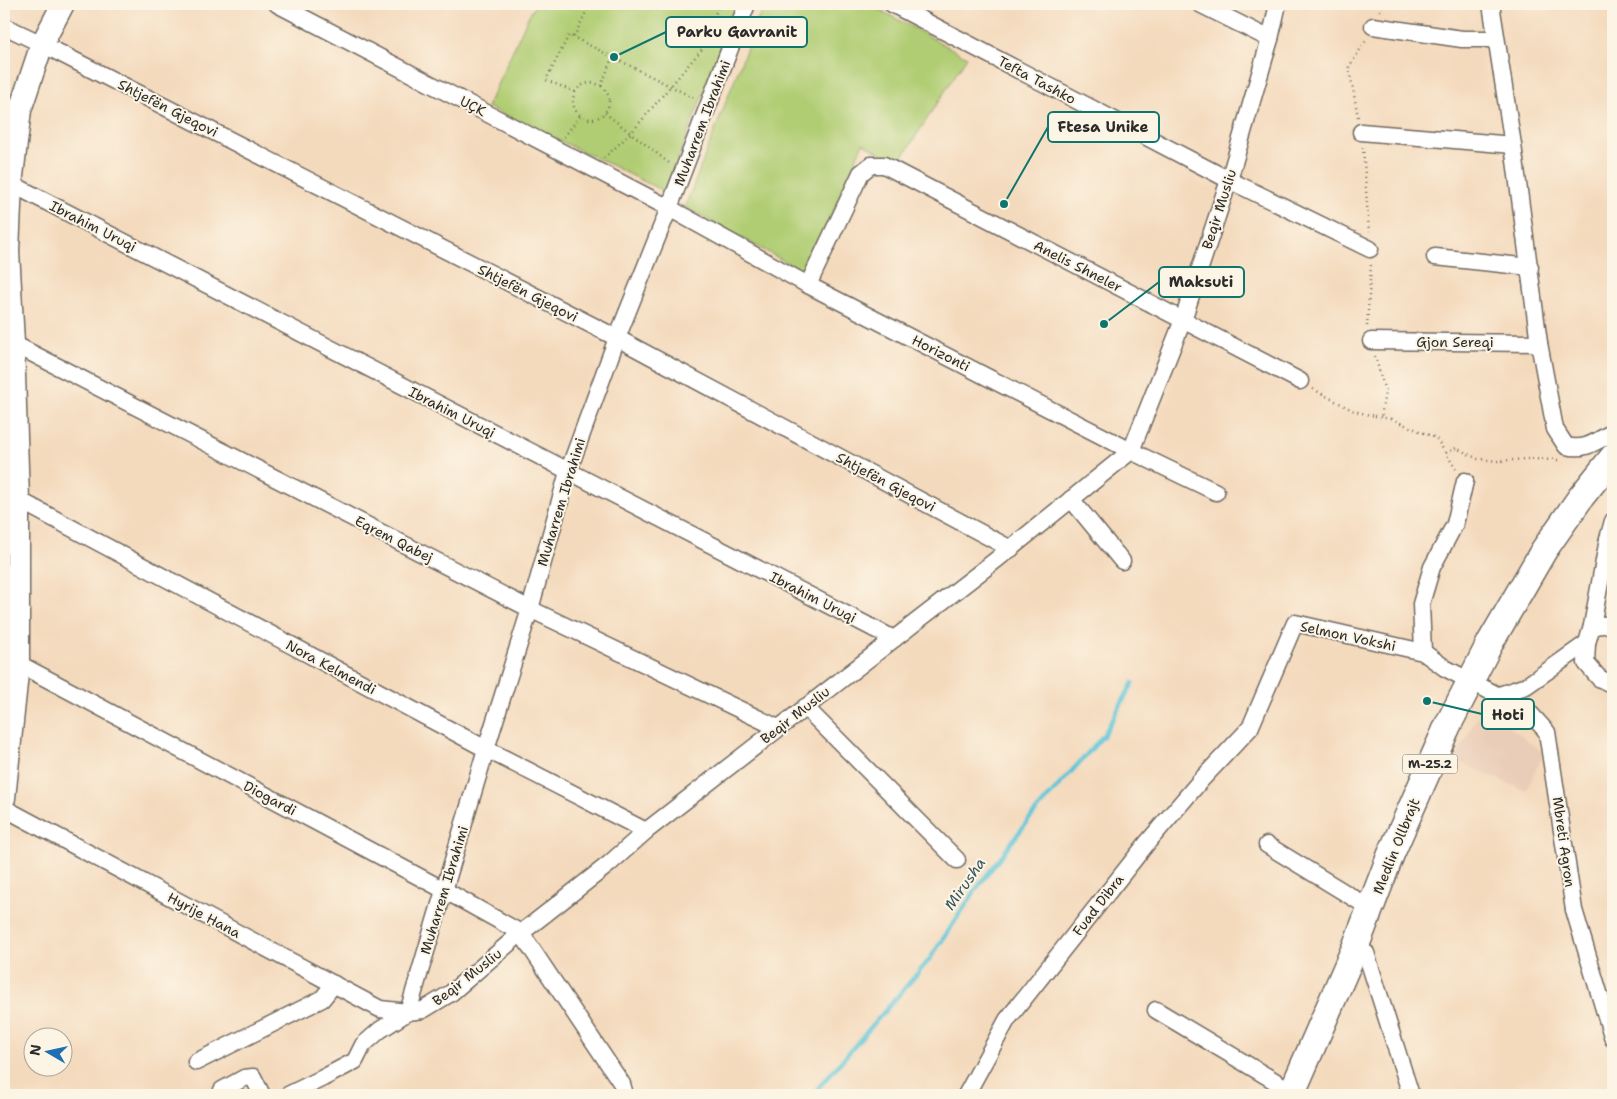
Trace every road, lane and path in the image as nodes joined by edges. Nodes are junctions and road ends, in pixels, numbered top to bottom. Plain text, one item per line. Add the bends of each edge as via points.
1 (63, 4) edge
2 (277, 4) edge
3 (590, 4) edge
4 (719, 4) edge
5 (747, 4) edge
6 (892, 4) edge
7 (1200, 4) edge
8 (1278, 4) edge
9 (1382, 4) edge
10 (1491, 4) edge
11 (4, 26) edge
12 (1374, 26) junction
13 (574, 37) junction
14 (1270, 39) junction
15 (1496, 39) junction
16 (42, 44) junction
17 (612, 58) junction
18 (601, 86) junction
19 (671, 86) junction
20 (575, 92) junction
21 (709, 105) junction
22 (605, 112) junction
23 (580, 116) junction
24 (1361, 132) junction
25 (631, 133) junction
26 (561, 141) dead end
27 (1513, 145) junction
28 (602, 160) dead end
29 (682, 174) junction
30 (1229, 180) junction
31 (8, 182) edge
32 (669, 208) junction
33 (1370, 249) junction
34 (1435, 257) dead end
35 (1530, 268) junction
36 (808, 285) junction
37 (1183, 320) junction
38 (617, 338) junction
39 (9, 341) edge
40 (1371, 342) junction
41 (1539, 343) junction
42 (1300, 381) joint
43 (1381, 418) dead end
44 (1613, 432) edge
45 (1566, 446) junction
46 (1131, 450) junction
47 (1446, 453) junction
48 (1613, 458) edge
49 (568, 472) junction
50 (1465, 481) joint
51 (1216, 492) dead end
52 (11, 496) edge
53 (1071, 499) junction
54 (1613, 522) edge
55 (1611, 540) edge
56 (1011, 549) junction
57 (1122, 561) dead end
58 (530, 609) junction
59 (1613, 624) edge
60 (1592, 626) junction
61 (894, 639) junction
62 (1587, 643) junction
63 (1423, 652) junction
64 (11, 660) edge
65 (1471, 681) junction
66 (1613, 685) edge
67 (1499, 695) junction
68 (805, 707) junction
69 (778, 728) junction
70 (1250, 728) joint
71 (486, 749) junction
72 (4, 798) edge
73 (4, 808) edge
74 (646, 831) junction
75 (1267, 845) dead end
76 (957, 860) dead end
77 (444, 890) junction
78 (1370, 908) junction
79 (521, 934) junction
80 (1355, 948) junction
81 (334, 984) junction
82 (1156, 1010) dead end
83 (408, 1012) junction
84 (1613, 1039) edge
85 (196, 1062) dead end
86 (222, 1090) dead end
87 (1292, 1094) edge
88 (262, 1095) edge
89 (288, 1095) edge
90 (621, 1095) edge
91 (966, 1095) edge
92 (1412, 1095) edge

1 - 16 street
2 - 32 street, UÇK
3 - 13 path
4 - 19 path via 702,49
5 - 21 street, Muharrem Ibrahimi
6 - 30 street, Tefta Tashko
7 - 14 street
8 - 14 street, Beqir Musliu
9 - 12 path
10 - 15 street
11 - 16 street, Shtjefën Gjeqovi
12 - 15 street via 1457,39
12 - 24 path via 1349,67
13 - 17 path
13 - 20 path via 570,35 546,80
14 - 30 street, Beqir Musliu
15 - 27 street
16 - 31 street via 20,110
16 - 38 street, Shtjefën Gjeqovi
17 - 18 path
17 - 19 path
18 - 20 path via 590,82
18 - 22 path via 608,95
19 - 21 path
19 - 25 path
20 - 23 path via 572,102
21 - 29 street, Muharrem Ibrahimi
22 - 23 path via 590,119
22 - 25 path
23 - 26 path
24 - 27 street
24 - 33 path
25 - 28 path
25 - 29 path
27 - 35 street
29 - 32 street, Muharrem Ibrahimi
30 - 33 street, Tefta Tashko
30 - 37 street, Beqir Musliu
31 - 39 street
31 - 49 street, Ibrahim Uruqi
32 - 36 street, Horizonti
32 - 38 street, Muharrem Ibrahimi
33 - 40 path via 1367,325
34 - 35 street
35 - 41 street
36 - 37 street, Anelis Shneler via 861,172 871,165 884,165
36 - 46 street, Horizonti
37 - 42 street, Anelis Shneler
37 - 46 street, Beqir Musliu
38 - 49 street, Muharrem Ibrahimi
38 - 56 street, Shtjefën Gjeqovi
39 - 52 street
39 - 58 street, Eqrem Qabej
40 - 41 street, Gjon Sereqi
40 - 43 path via 1385,391
41 - 45 street via 1555,429
42 - 47 path, bridge via 1354,411 1391,419 1436,438
44 - 45 street via 1587,447
45 - 47 path via 1570,460 1478,459 1456,448
46 - 51 street, Horizonti
46 - 53 street, Beqir Musliu
47 - 50 path
48 - 65 main road, Medlin Ollbrajt / M-25.2 via 1544,550
49 - 58 street, Muharrem Ibrahimi
49 - 61 street, Ibrahim Uruqi
50 - 63 street via 1455,524 1432,568 1421,604
52 - 64 street
52 - 71 street, Nora Kelmendi
53 - 56 street, Beqir Musliu
53 - 57 street
54 - 55 street
55 - 60 street
56 - 61 street, Beqir Musliu
58 - 69 street, Eqrem Qabej
58 - 71 street, Muharrem Ibrahimi
59 - 60 street
60 - 62 street
61 - 68 street, Beqir Musliu
62 - 66 street via 1586,663 1599,678
62 - 67 street via 1526,686
63 - 65 street, Selmon Vokshi
63 - 70 street, Selmon Vokshi via 1295,623
64 - 72 street
64 - 77 street, Diogardi
65 - 67 street, Mbreti Agron
65 - 78 main road, Medlin Ollbrajt / M-25.2 via 1420,785
67 - 84 street, Mbreti Agron via 1528,711 1548,732 1574,910
68 - 69 street, Beqir Musliu
68 - 76 street
69 - 74 street, Beqir Musliu
70 - 91 street, Fuad Dibra via 1200,780 1147,843 1007,1020
71 - 74 street, Nora Kelmendi
71 - 77 street, Muharrem Ibrahimi
73 - 81 street, Hyrije Hana
74 - 79 street, Beqir Musliu
75 - 78 street
77 - 79 street, Diogardi
77 - 83 street, Muharrem Ibrahimi
78 - 80 main road, Medlin Ollbrajt / M-25.2
79 - 83 street, Beqir Musliu via 451,993 423,1010
79 - 90 street via 622,1084 624,1091
80 - 87 main road, Medlin Ollbrajt / M-25.2
80 - 92 street via 1366,952
81 - 83 street, Hyrije Hana via 380,1009
81 - 85 street via 322,999
82 - 87 street, Medlin Ollbrajt
83 - 89 street via 363,1044 355,1060
86 - 88 street via 253,1076

